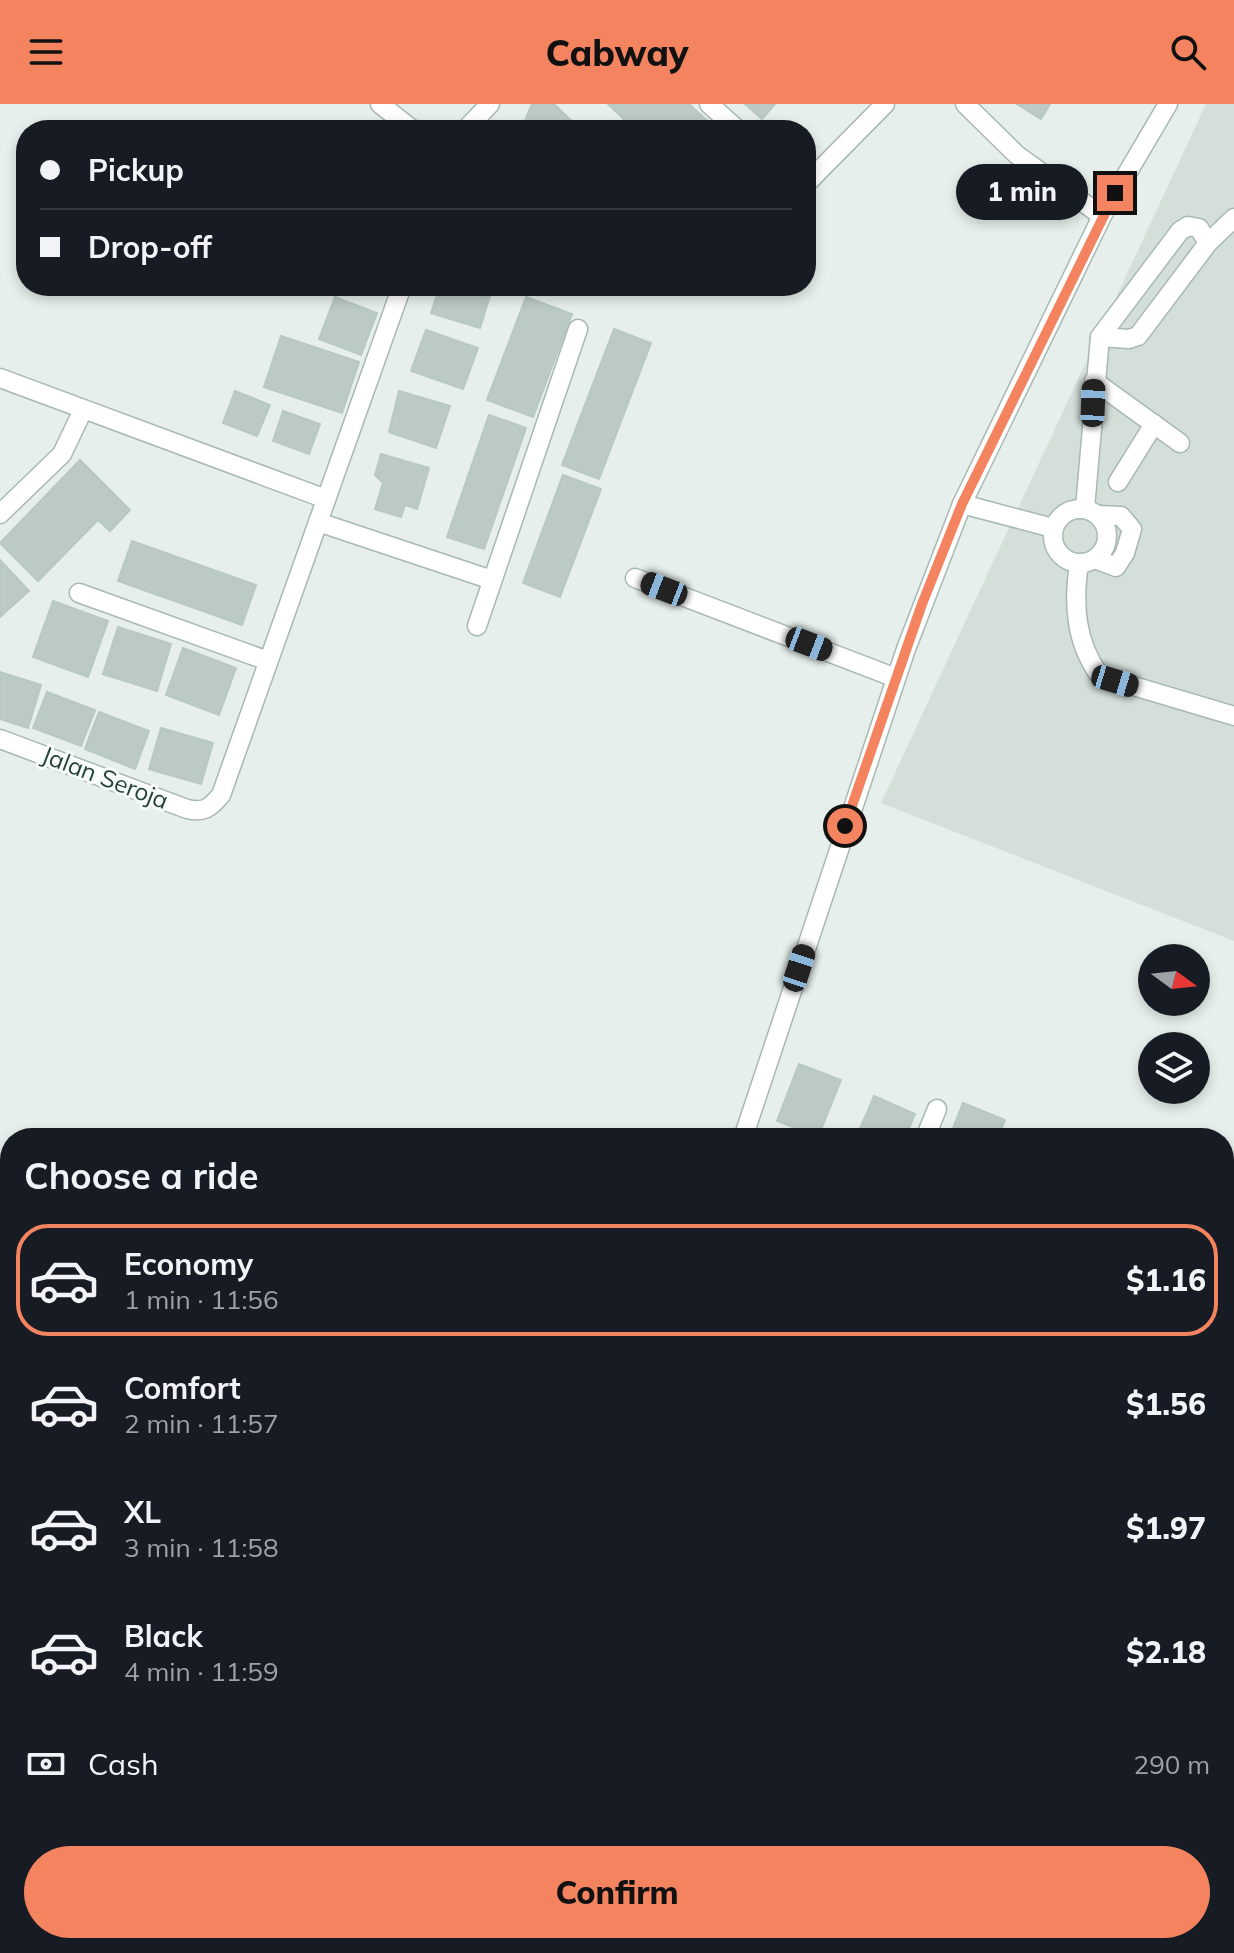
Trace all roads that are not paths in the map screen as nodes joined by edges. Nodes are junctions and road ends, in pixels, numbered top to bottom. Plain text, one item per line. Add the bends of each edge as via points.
1 (380, 104) edge
2 (709, 104) edge
3 (885, 104) edge
4 (965, 104) edge
5 (1168, 104) edge
6 (400, 120) edge
7 (727, 120) edge
8 (816, 174) edge
9 (1102, 216) junction
10 (1234, 218) edge
11 (1208, 243) junction
12 (398, 296) edge
13 (578, 329) dead end
14 (1100, 337) junction
15 (0, 378) edge
16 (1094, 381) junction
17 (83, 410) junction
18 (1154, 424) junction
19 (1180, 443) dead end
20 (1118, 482) dead end
21 (326, 499) junction
22 (962, 504) junction
23 (1092, 511) junction
24 (0, 514) edge
25 (318, 522) junction
26 (1053, 528) junction
27 (1087, 562) junction
28 (635, 578) dead end
29 (492, 580) junction
30 (79, 593) dead end
31 (477, 626) dead end
32 (268, 661) junction
33 (896, 678) junction
34 (1234, 716) edge
35 (0, 739) edge
36 (937, 1109) dead end
37 (746, 1128) edge
38 (929, 1128) edge

1 - 6 street
2 - 7 street
3 - 8 street
4 - 9 street via 1017,155
5 - 9 street
9 - 22 street
10 - 11 street
11 - 14 street via 1138,336
11 - 14 street via 1199,228 1180,231
12 - 21 street
13 - 29 street
14 - 16 street
15 - 17 street
16 - 18 street
16 - 23 street
17 - 21 street
17 - 24 street via 62,454
18 - 19 street
18 - 20 street
21 - 25 street
22 - 26 street
22 - 33 street
23 - 26 street via 1072,509
23 - 27 street via 1121,516 1132,529 1116,567
25 - 29 street
25 - 32 street
26 - 27 street via 1057,552 1067,561
27 - 34 street via 1074,595 1080,638 1100,676
28 - 33 street
29 - 31 street
30 - 32 street
32 - 35 street, Jalan Seroja via 221,795 200,812
33 - 37 street
36 - 38 street

